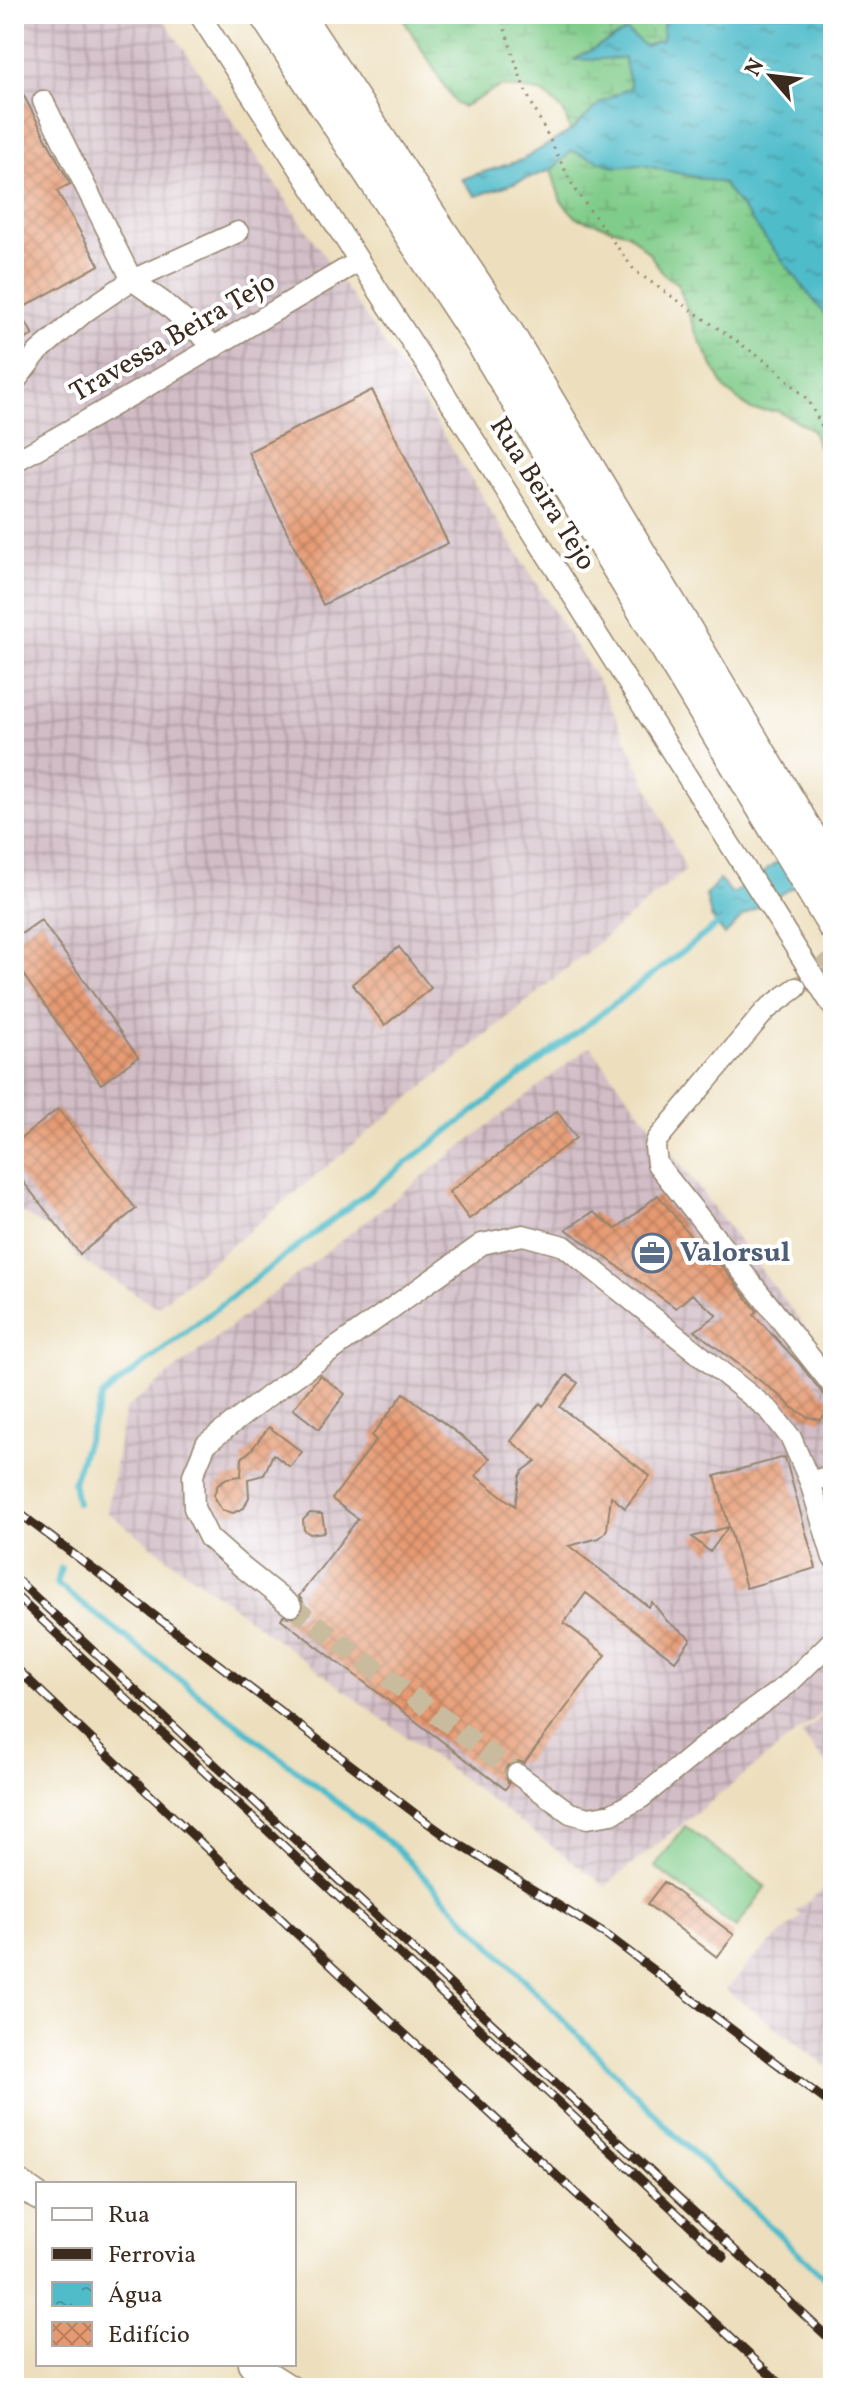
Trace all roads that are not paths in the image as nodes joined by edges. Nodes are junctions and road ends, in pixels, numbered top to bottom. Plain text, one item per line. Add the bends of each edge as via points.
1 (199, 14) edge
2 (264, 14) edge
3 (298, 14) edge
4 (316, 14) edge
5 (43, 101) dead end
6 (358, 105) junction
7 (238, 232) dead end
8 (359, 261) junction
9 (132, 280) junction
10 (215, 347) junction
11 (14, 383) edge
12 (14, 462) edge
13 (792, 832) junction
14 (823, 883) edge
15 (833, 926) edge
16 (796, 988) tunnel mouth
17 (833, 1007) edge
18 (833, 1386) edge
19 (833, 1475) edge
20 (810, 1482) junction
21 (828, 1525) edge
22 (833, 1558) edge
23 (291, 1606) tunnel mouth
24 (833, 1640) edge
25 (517, 1774) tunnel mouth
26 (14, 2180) edge
27 (36, 2196) edge
28 (254, 2366) edge
29 (289, 2388) edge

1 - 8 street, Rua Beira Tejo
2 - 13 highway via 482,344
3 - 6 highway
4 - 6 highway
5 - 9 street
6 - 13 highway via 506,329
7 - 9 street
8 - 10 street, Travessa Beira Tejo
8 - 17 street, Rua Beira Tejo
9 - 10 street
9 - 11 street via 38,352
10 - 12 street, Travessa Beira Tejo
13 - 14 highway
14 - 15 highway
16 - 18 street via 766,1010 734,1047 662,1133 655,1154 657,1164
19 - 20 street
20 - 21 street
20 - 23 street via 791,1438 770,1411 564,1246 523,1235 482,1244 206,1444 193,1475 194,1508 209,1538
21 - 22 street
24 - 25 street via 787,1685 641,1798 612,1814 588,1818 570,1813
26 - 27 main road
28 - 29 main road

